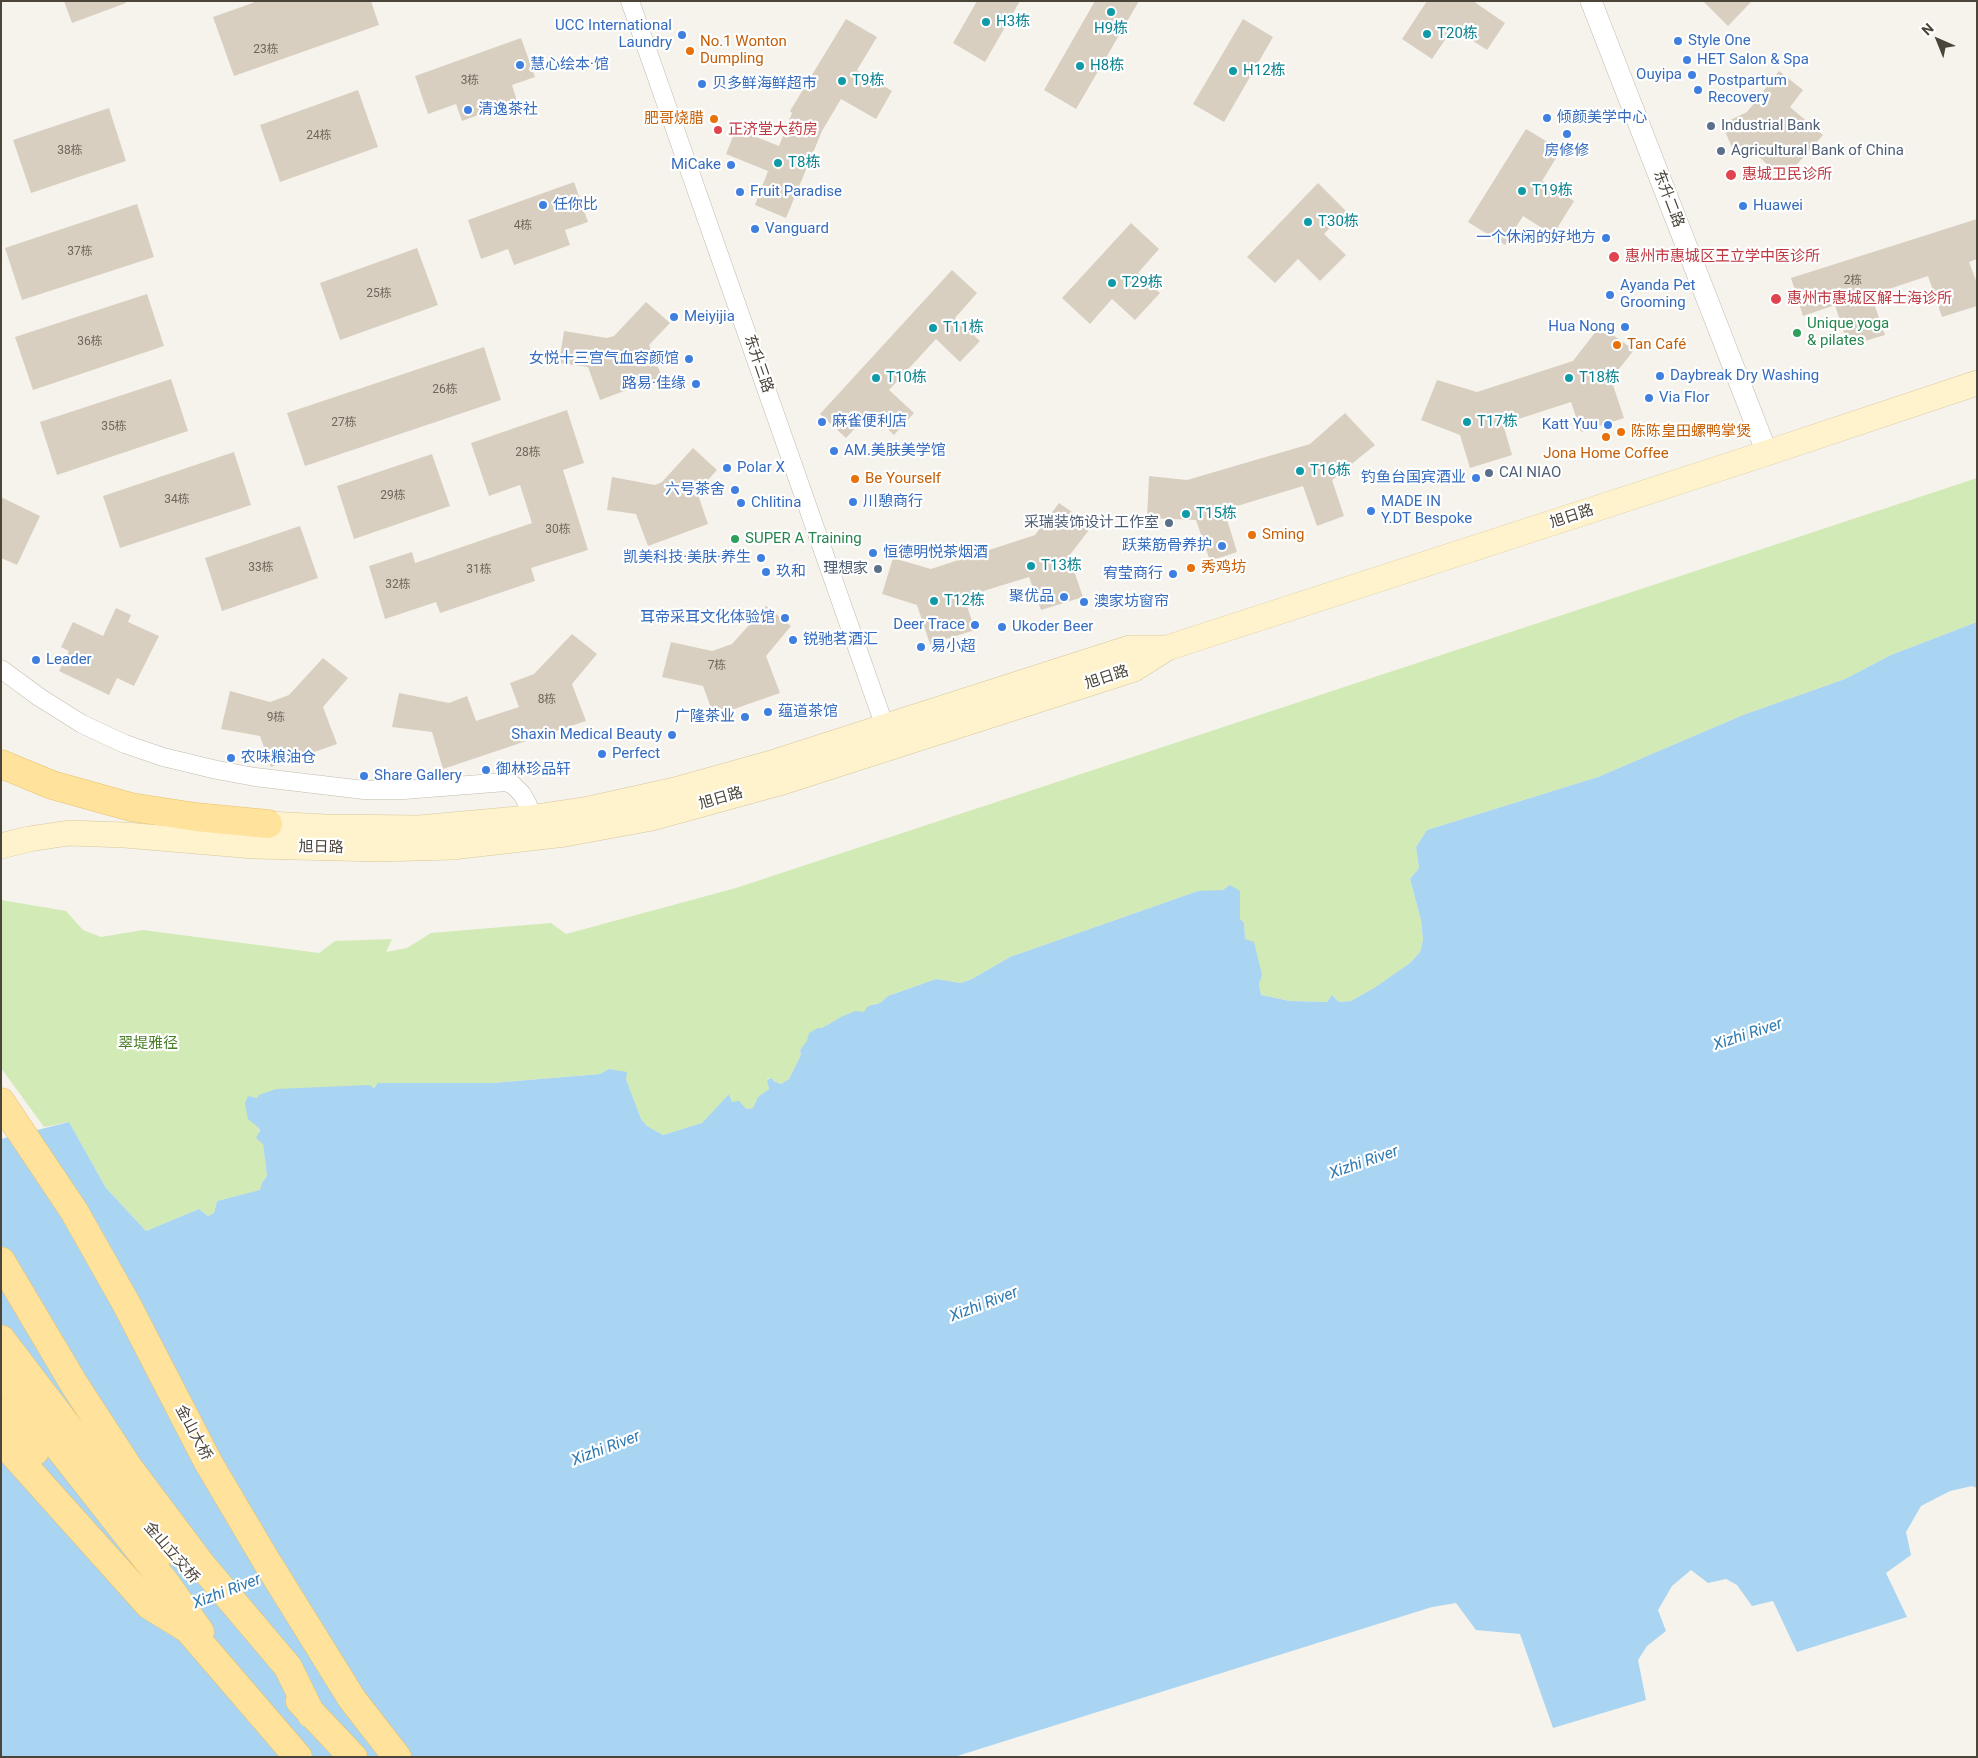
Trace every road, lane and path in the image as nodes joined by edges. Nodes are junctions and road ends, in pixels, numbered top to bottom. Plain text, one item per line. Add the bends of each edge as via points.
1 (630, 1) edge
2 (1591, 1) edge
3 (1977, 383) edge
4 (1767, 453) junction
5 (1167, 648) junction
6 (1, 670) edge
7 (885, 727) junction
8 (1, 764) edge
9 (529, 818) junction
10 (261, 835) junction
11 (1, 846) edge
12 (1, 1102) edge
13 (1, 1261) edge
14 (1, 1339) edge
15 (1, 1374) edge
16 (1, 1413) edge
17 (1, 1440) edge
18 (188, 1629) junction
19 (243, 1693) junction
20 (311, 1714) junction
21 (298, 1757) edge
22 (353, 1757) edge
23 (397, 1757) edge

1 - 7 street, 东升三路
2 - 4 street, 东升二路
3 - 4 main road, 旭日路
4 - 5 main road, 旭日路
5 - 7 main road, 旭日路 via 1130,648
5 - 10 main road, 旭日路 via 1134,669 778,783 652,818 565,834 452,847 345,849
6 - 9 street via 38,698 82,724 164,757 255,777 364,790 506,782 522,794 528,805
7 - 9 main road, 旭日路 via 675,790
8 - 10 main road via 52,785 131,807 196,817
9 - 10 main road, 旭日路 via 419,828 326,827
10 - 11 main road via 69,833
12 - 23 main road, 金山大桥 via 78,1218 208,1462 267,1562 352,1699
13 - 20 main road via 119,1454 194,1556 288,1667
14 - 20 main road, 金山立交桥 via 138,1516
15 - 19 main road, 金山立交桥 via 168,1585
16 - 18 main road
17 - 18 main road via 149,1605
18 - 19 main road
19 - 21 main road
20 - 22 main road, 金山立交桥

